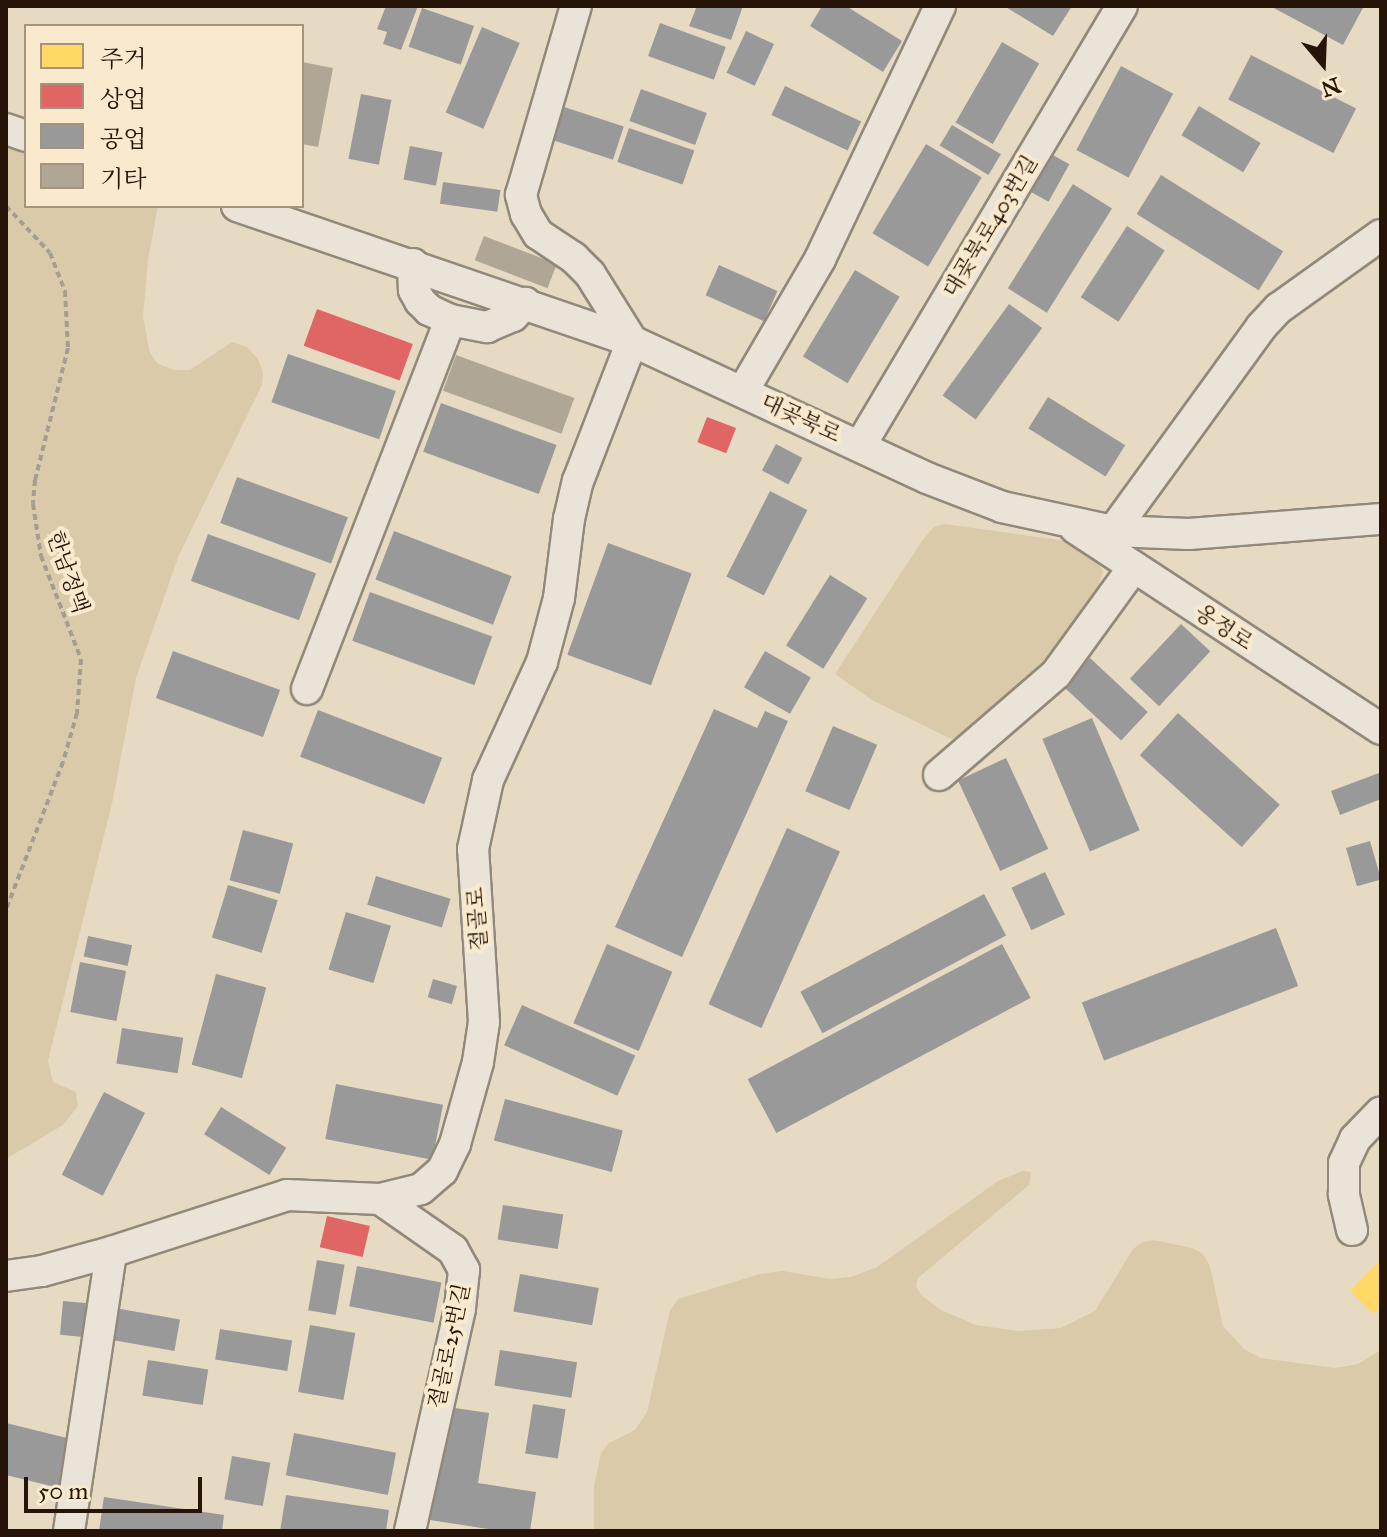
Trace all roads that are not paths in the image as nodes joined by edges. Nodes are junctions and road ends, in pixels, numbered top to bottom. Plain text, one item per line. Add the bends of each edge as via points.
1 (576, 6) edge
2 (940, 6) edge
3 (1122, 6) edge
4 (243, 208) edge
5 (1381, 235) edge
6 (413, 264) junction
7 (525, 303) junction
8 (450, 320) junction
9 (632, 341) junction
10 (743, 391) junction
11 (860, 446) junction
12 (1381, 519) edge
13 (1068, 523) junction
14 (1113, 531) junction
15 (1133, 568) junction
16 (307, 689) dead end
17 (1381, 729) edge
18 (939, 775) dead end
19 (1381, 1112) edge
20 (380, 1199) junction
21 (1352, 1230) dead end
22 (111, 1252) junction
23 (6, 1276) edge
24 (69, 1531) edge
25 (410, 1531) edge

1 - 9 street via 521,195 538,234 590,274
2 - 10 street via 820,259
3 - 11 street, 대곶북로403번길
4 - 6 street, 대곶북로
5 - 14 street via 1279,308 1261,327
6 - 7 street, 대곶북로
6 - 8 street via 420,301
7 - 8 street via 513,316 487,327
7 - 9 street, 대곶북로
8 - 16 street
9 - 10 street, 대곶북로
9 - 20 street, 절골로 via 578,481 559,598 542,662 488,780 473,849 484,1022 455,1144 442,1171 421,1189
10 - 11 street, 대곶북로
11 - 13 street, 대곶북로 via 1002,507
12 - 14 street, 대곶북로 via 1189,534
13 - 14 street, 대곶북로
13 - 15 street, 옹정로
15 - 17 street, 옹정로
15 - 18 street via 1056,674
19 - 21 street via 1355,1139 1344,1163
20 - 22 street, 절골로 via 287,1195
20 - 25 street, 절골로25번길 via 453,1250 464,1270
22 - 23 street, 절골로
22 - 24 street

